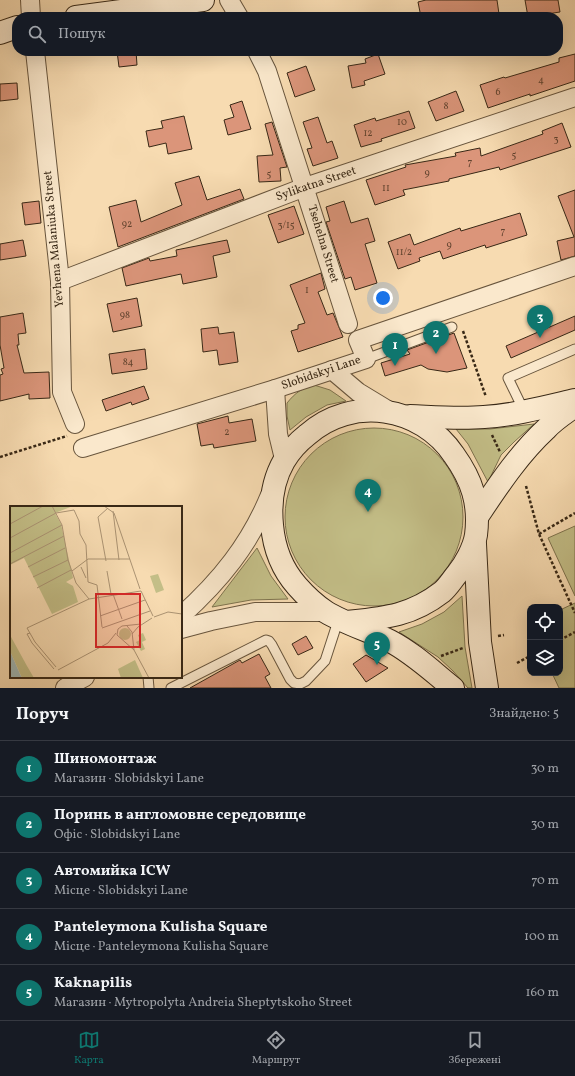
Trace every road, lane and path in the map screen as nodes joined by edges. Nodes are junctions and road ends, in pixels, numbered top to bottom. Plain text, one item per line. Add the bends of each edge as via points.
1 (30, 0) edge
2 (200, 0) edge
3 (230, 0) edge
4 (31, 12) edge
5 (112, 12) edge
6 (236, 12) edge
7 (12, 29) edge
8 (0, 33) edge
9 (36, 56) edge
10 (260, 56) edge
11 (575, 97) edge
12 (305, 187) junction
13 (575, 266) edge
14 (60, 281) junction
15 (454, 307) junction
16 (348, 324) dead end
17 (452, 327) dead end
18 (575, 349) edge
19 (366, 359) junction
20 (332, 370) junction
21 (275, 389) junction
22 (575, 400) edge
23 (575, 406) edge
24 (485, 407) junction
25 (524, 411) junction
26 (397, 413) junction
27 (75, 424) joint
28 (83, 448) dead end
29 (0, 456) edge
30 (284, 460) junction
31 (509, 470) junction
32 (526, 486) dead end
33 (274, 487) junction
34 (575, 513) edge
35 (477, 517) junction
36 (539, 534) junction
37 (475, 541) junction
38 (575, 613) edge
39 (182, 615) edge
40 (337, 617) junction
41 (182, 629) edge
42 (575, 632) edge
43 (504, 635) dead end
44 (563, 638) edge
45 (480, 642) junction
46 (527, 658) edge
47 (423, 663) junction
48 (517, 663) dead end
49 (83, 678) edge
50 (148, 678) edge
51 (65, 688) edge
52 (149, 688) edge
53 (171, 688) edge
54 (453, 688) edge
55 (487, 688) edge

1 - 4 street
2 - 5 main road
3 - 6 street
7 - 8 main road
9 - 14 street, Yevhena Malaniuka Street
10 - 12 street, Tsehelna Street via 267,71
11 - 12 street, Sylikatna Street
12 - 14 street, Sylikatna Street
12 - 16 street, Tsehelna Street
13 - 15 street, Slobidskyi Lane
14 - 27 street, Yevhena Malaniuka Street via 62,392
15 - 19 street, Slobidskyi Lane via 358,340
15 - 24 path
17 - 19 lane
18 - 25 lane via 508,378
19 - 20 street, Slobidskyi Lane
20 - 21 street, Slobidskyi Lane
20 - 26 street via 358,392
21 - 28 street, Slobidskyi Lane
21 - 30 street via 278,434
22 - 25 main road
23 - 31 main road via 547,427
24 - 25 main road
24 - 26 main road via 448,418
24 - 31 path
26 - 30 main road via 365,410 339,415 316,427 296,444
26 - 35 main road via 427,427 447,444 469,478
27 - 29 path via 77,433
30 - 33 main road
31 - 35 main road
32 - 36 path
33 - 39 street via 260,519 234,560 207,592
33 - 40 main road via 271,513 273,538 282,564 297,586
34 - 36 path
35 - 37 main road
36 - 38 path
37 - 40 main road via 462,568 443,591 414,610 384,618
37 - 45 main road
40 - 41 street via 255,612
40 - 47 main road via 392,642
40 - 53 lane via 325,661 300,684 294,684 290,679 272,645 266,640
42 - 44 path
43 - 45 path
45 - 47 path
45 - 55 main road
46 - 48 path
47 - 54 main road
49 - 51 street
50 - 52 lane

